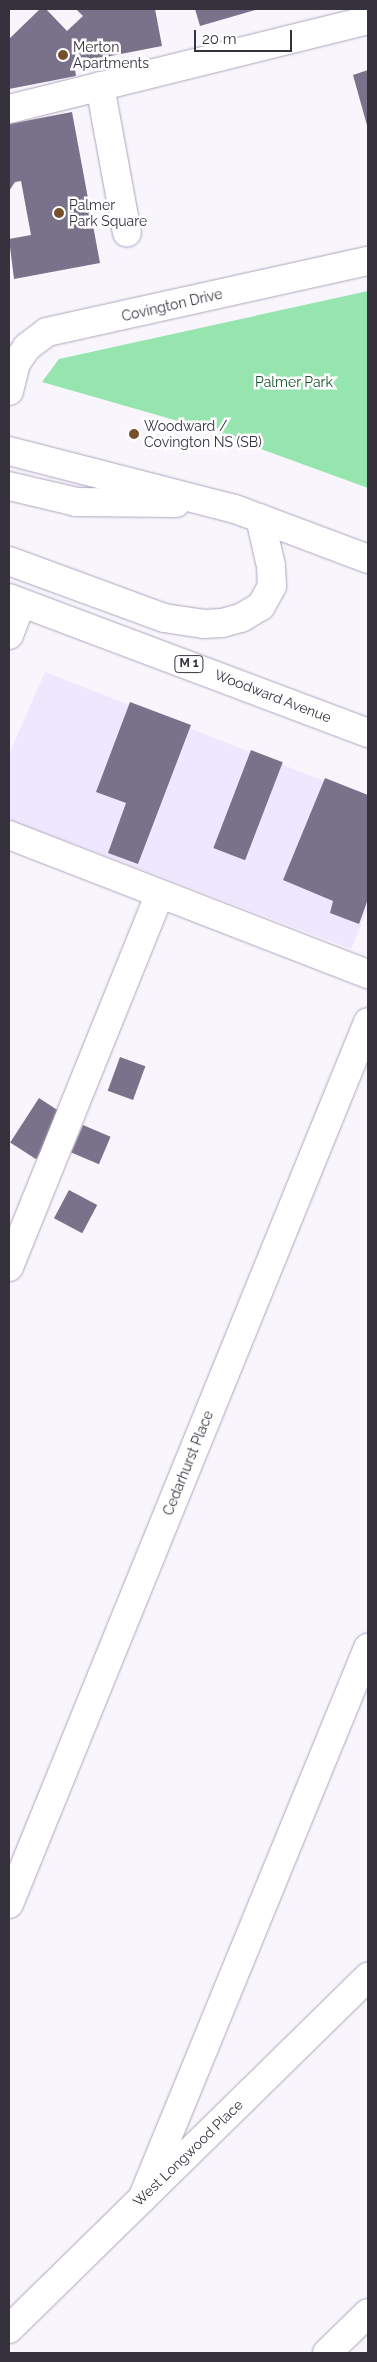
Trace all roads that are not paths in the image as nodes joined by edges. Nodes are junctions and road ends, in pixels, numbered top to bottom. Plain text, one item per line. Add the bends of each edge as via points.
1 (368, 20) edge
2 (100, 86) junction
3 (9, 109) edge
4 (127, 233) dead end
5 (368, 261) edge
6 (9, 391) edge
7 (9, 451) edge
8 (9, 486) edge
9 (215, 503) junction
10 (260, 518) junction
11 (368, 558) edge
12 (9, 561) edge
13 (368, 563) edge
14 (13, 601) edge
15 (9, 635) edge
16 (368, 733) edge
17 (9, 835) edge
18 (160, 894) junction
19 (368, 974) edge
20 (368, 1022) edge
21 (9, 1267) edge
22 (368, 1648) edge
23 (9, 1904) edge
24 (368, 1977) edge
25 (142, 2199) junction
26 (368, 2313) edge
27 (9, 2329) edge
28 (327, 2353) edge

1 - 2 street
2 - 3 street
2 - 4 street
5 - 6 street, Covington Drive via 47,332 27,347 16,363
7 - 9 street
8 - 9 street via 76,502
9 - 10 street
10 - 11 street
10 - 12 street via 272,586 261,606 241,618 222,623 204,624 164,618
11 - 13 street
14 - 15 street
14 - 16 street, Woodward Avenue / M 1
17 - 18 street
18 - 19 street
18 - 21 street
20 - 23 street, Cedarhurst Place
22 - 25 street
24 - 25 street, West Longwood Place
25 - 27 street, West Longwood Place
26 - 28 street

